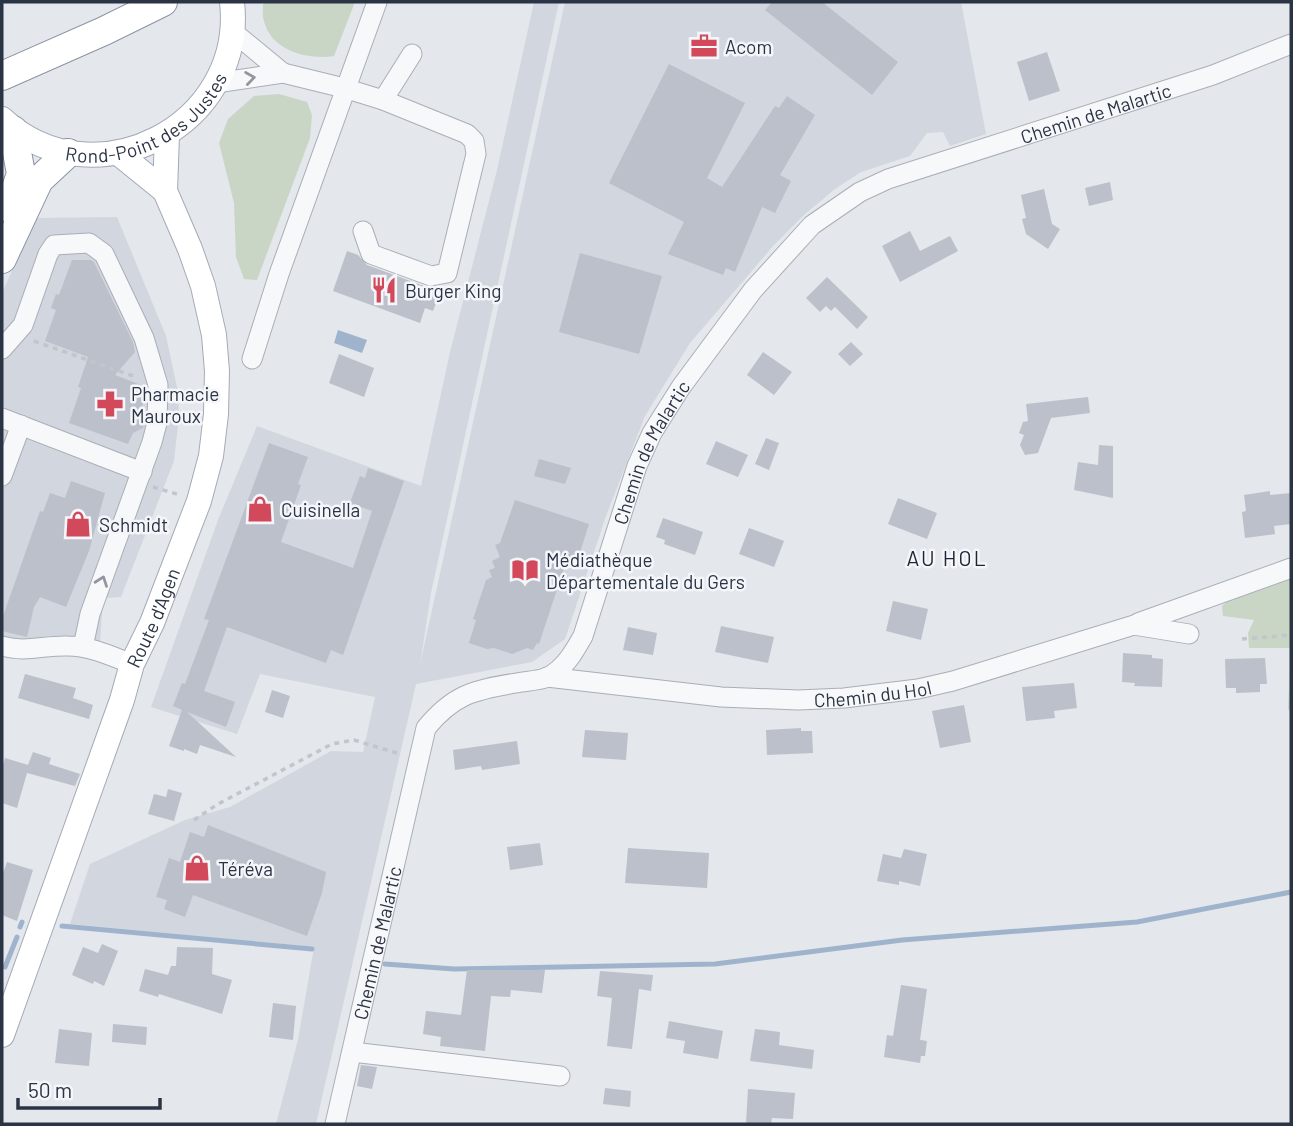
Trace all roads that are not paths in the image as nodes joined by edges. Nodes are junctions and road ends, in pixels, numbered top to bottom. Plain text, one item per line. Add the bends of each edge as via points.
1 (163, 2) edge
2 (232, 2) edge
3 (377, 2) edge
4 (232, 31) junction
5 (1291, 44) edge
6 (412, 54) dead end
7 (283, 73) junction
8 (3, 75) edge
9 (216, 83) junction
10 (344, 88) junction
11 (383, 100) junction
12 (7, 125) edge
13 (167, 135) junction
14 (68, 153) junction
15 (118, 153) junction
16 (164, 191) junction
17 (2, 225) edge
18 (363, 231) dead end
19 (2, 259) edge
20 (2, 349) edge
21 (252, 359) dead end
22 (2, 418) edge
23 (21, 425) junction
24 (2, 476) edge
25 (140, 477) junction
26 (1291, 568) edge
27 (1134, 625) junction
28 (1189, 634) dead end
29 (2, 646) edge
30 (83, 646) junction
31 (132, 664) junction
32 (547, 677) junction
33 (2, 1035) edge
34 (352, 1052) junction
35 (560, 1076) dead end
36 (335, 1124) edge

1 - 8 highway
2 - 4 main road, Rond-Point des Justes
3 - 10 street
4 - 7 street
4 - 9 main road, Rond-Point des Justes
5 - 32 street, Chemin de Malartic via 1213,75 888,179 812,225 753,290 663,413 637,467 583,636 570,659
6 - 11 street
9 -> 7 street
7 - 10 street
9 - 13 main road, Rond-Point des Justes via 197,111
10 - 11 street
10 - 21 street
11 - 18 street via 467,134 477,154 447,273 431,276 371,254
12 - 14 main road, Rond-Point des Justes via 38,144
12 - 17 highway via 21,174
13 - 15 main road, Rond-Point des Justes
13 - 16 main road, Route d'Agen
14 - 15 main road, Rond-Point des Justes
14 - 19 highway via 39,180
15 - 16 main road, Route d'Agen
16 - 31 main road, Route d'Agen via 203,286 214,335 216,414 199,501
20 - 25 street via 23,325 54,245 89,243 104,254 144,338 158,385 157,423
22 - 23 street
23 - 24 street
23 - 25 street
30 -> 25 street via 90,614
26 - 27 street
27 - 28 street, Chemin du Hol
27 - 32 street, Chemin du Hol via 953,681 844,698 721,697
29 - 30 street via 27,651
30 - 31 street
31 - 33 main road, Route d'Agen
32 - 34 street, Chemin de Malartic via 480,689 440,711 426,728
34 - 35 street
34 - 36 street, Chemin de Malartic

